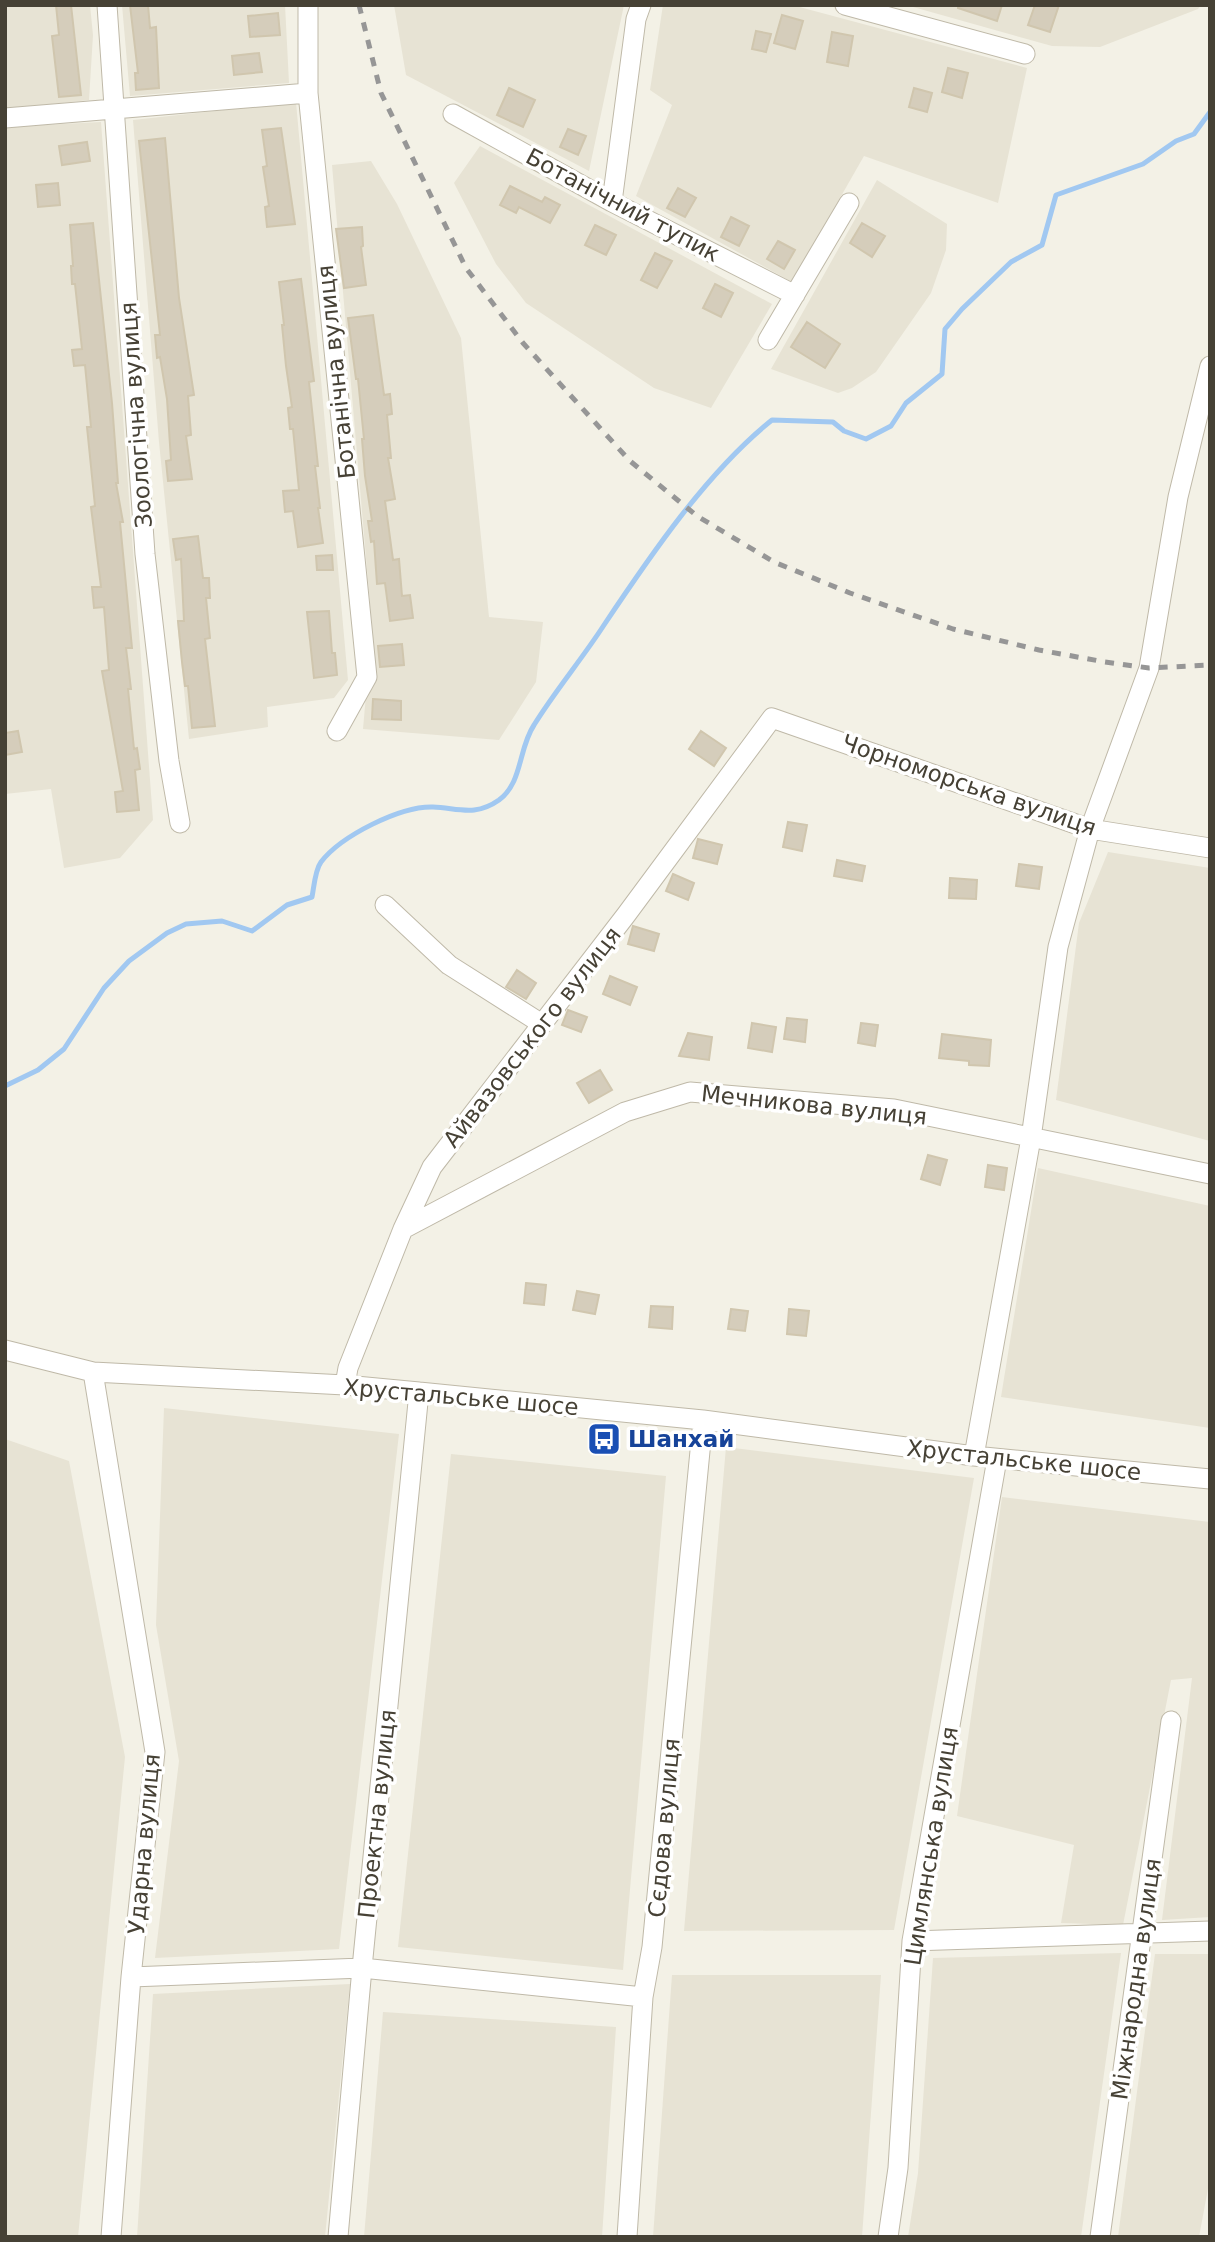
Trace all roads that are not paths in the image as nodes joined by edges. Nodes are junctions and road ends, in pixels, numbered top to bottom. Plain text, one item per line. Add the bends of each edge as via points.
1 (107, 5) edge
2 (308, 5) edge
3 (641, 5) edge
4 (845, 5) edge
5 (1025, 54) dead end
6 (308, 93) junction
7 (115, 110) junction
8 (453, 114) dead end
9 (5, 118) edge
10 (612, 202) junction
11 (849, 203) dead end
12 (795, 295) junction
13 (768, 340) dead end
14 (1210, 366) edge
15 (772, 718) joint
16 (337, 731) dead end
17 (180, 823) dead end
18 (1090, 830) junction
19 (1210, 848) edge
20 (385, 905) dead end
21 (542, 1024) junction
22 (1031, 1138) junction
23 (1210, 1174) edge
24 (403, 1229) junction
25 (5, 1350) edge
26 (93, 1372) junction
27 (345, 1385) junction
28 (419, 1392) junction
29 (703, 1420) junction
30 (974, 1456) junction
31 (997, 1459) junction
32 (1210, 1479) edge
33 (1171, 1721) dead end
34 (1210, 1931) edge
35 (1142, 1934) junction
36 (912, 1941) junction
37 (362, 1968) junction
38 (131, 1977) junction
39 (643, 1997) junction
40 (111, 2237) edge
41 (338, 2237) edge
42 (627, 2237) edge
43 (888, 2237) edge
44 (1100, 2237) edge

1 - 7 street, Зоологічна вулиця
2 - 6 street, Ботанічна вулиця
3 - 10 street
4 - 5 street
6 - 7 street
6 - 16 street, Ботанічна вулиця via 367,677
7 - 9 street
7 - 17 street, Зоологічна вулиця via 145,554
8 - 10 street, Ботанічний тупик
10 - 12 street, Ботанічний тупик
11 - 12 street
12 - 13 street
14 - 18 street via 1178,497 1149,668
15 - 18 street, Чорноморська вулиця
15 - 21 street, Айвазовського вулиця
18 - 19 street, Чорноморська вулиця
18 - 22 street via 1058,947
20 - 21 street via 449,965
21 - 24 street, Айвазовського вулиця via 432,1167
22 - 23 street, Мечникова вулиця
22 - 24 street, Мечникова вулиця via 894,1110 690,1092 625,1112
22 - 30 street
24 - 27 street, Айвазовського вулиця
25 - 26 street, Хрустальське шосе
26 - 27 street, Хрустальське шосе
26 - 38 street, Ударна вулиця via 155,1752
27 - 28 street, Хрустальське шосе
28 - 29 street, Хрустальське шосе
28 - 37 street, Проектна вулиця
29 - 30 street, Хрустальське шосе
29 - 39 street, Сєдова вулиця via 652,1947
30 - 31 street, Хрустальське шосе
31 - 32 street, Хрустальське шосе
31 - 36 street, Цимлянська вулиця
33 - 35 street, Міжнародна вулиця
34 - 35 street
35 - 36 street
35 - 44 street, Міжнародна вулиця
36 - 43 street, Цимлянська вулиця via 898,2168
37 - 38 street
37 - 39 street
37 - 41 street, Проектна вулиця
38 - 40 street, Ударна вулиця
39 - 42 street, Сєдова вулиця

